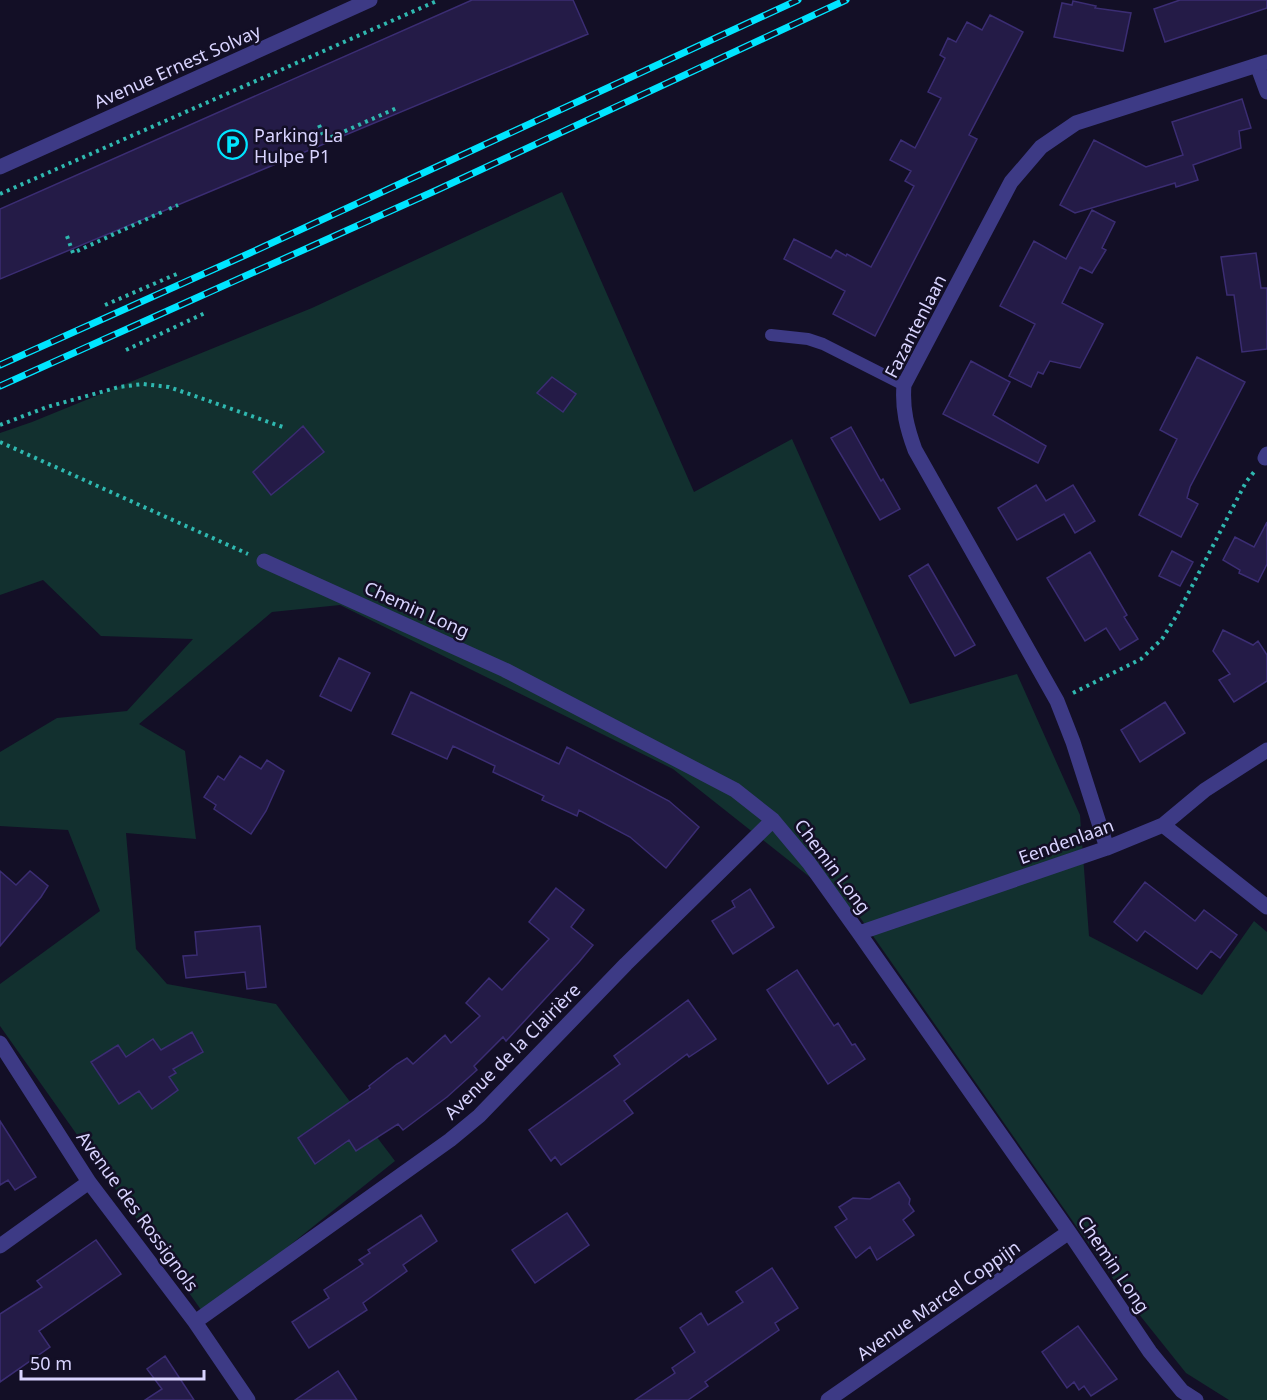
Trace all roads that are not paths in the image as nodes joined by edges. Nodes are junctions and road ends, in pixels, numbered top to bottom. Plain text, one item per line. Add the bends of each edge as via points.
1 (370, 0) edge
2 (1262, 63) edge
3 (1267, 92) edge
4 (0, 167) edge
5 (771, 335) dead end
6 (904, 385) junction
7 (264, 561) road end
8 (1267, 750) edge
9 (773, 820) junction
10 (1163, 825) junction
11 (1107, 848) junction
12 (1267, 907) edge
13 (859, 933) junction
14 (0, 1043) edge
15 (89, 1182) junction
16 (1069, 1232) junction
17 (0, 1246) edge
18 (195, 1322) junction
19 (248, 1400) edge
20 (828, 1400) edge
21 (1196, 1400) edge

1 - 4 street, Avenue Ernest Solvay
2 - 3 street
2 - 6 street, Fazantenlaan via 1076,123 1041,147 1011,182
5 - 6 lane via 823,344
6 - 11 street, Fazantenlaan via 906,425 915,450 1057,701
7 - 9 street, Chemin Long via 505,670 735,790
8 - 10 street, Eendenlaan via 1205,790
9 - 13 street, Chemin Long
9 - 18 street, Avenue de la Clairière via 479,1116
10 - 11 street, Eendenlaan
10 - 12 street
11 - 13 street, Eendenlaan
13 - 16 street, Chemin Long
14 - 15 street, Avenue des Rossignols
15 - 17 street
15 - 18 street, Avenue des Rossignols
16 - 20 street, Avenue Marcel Coppijn
16 - 21 street, Chemin Long via 1150,1352 1182,1391
18 - 19 street, Avenue des Rossignols

